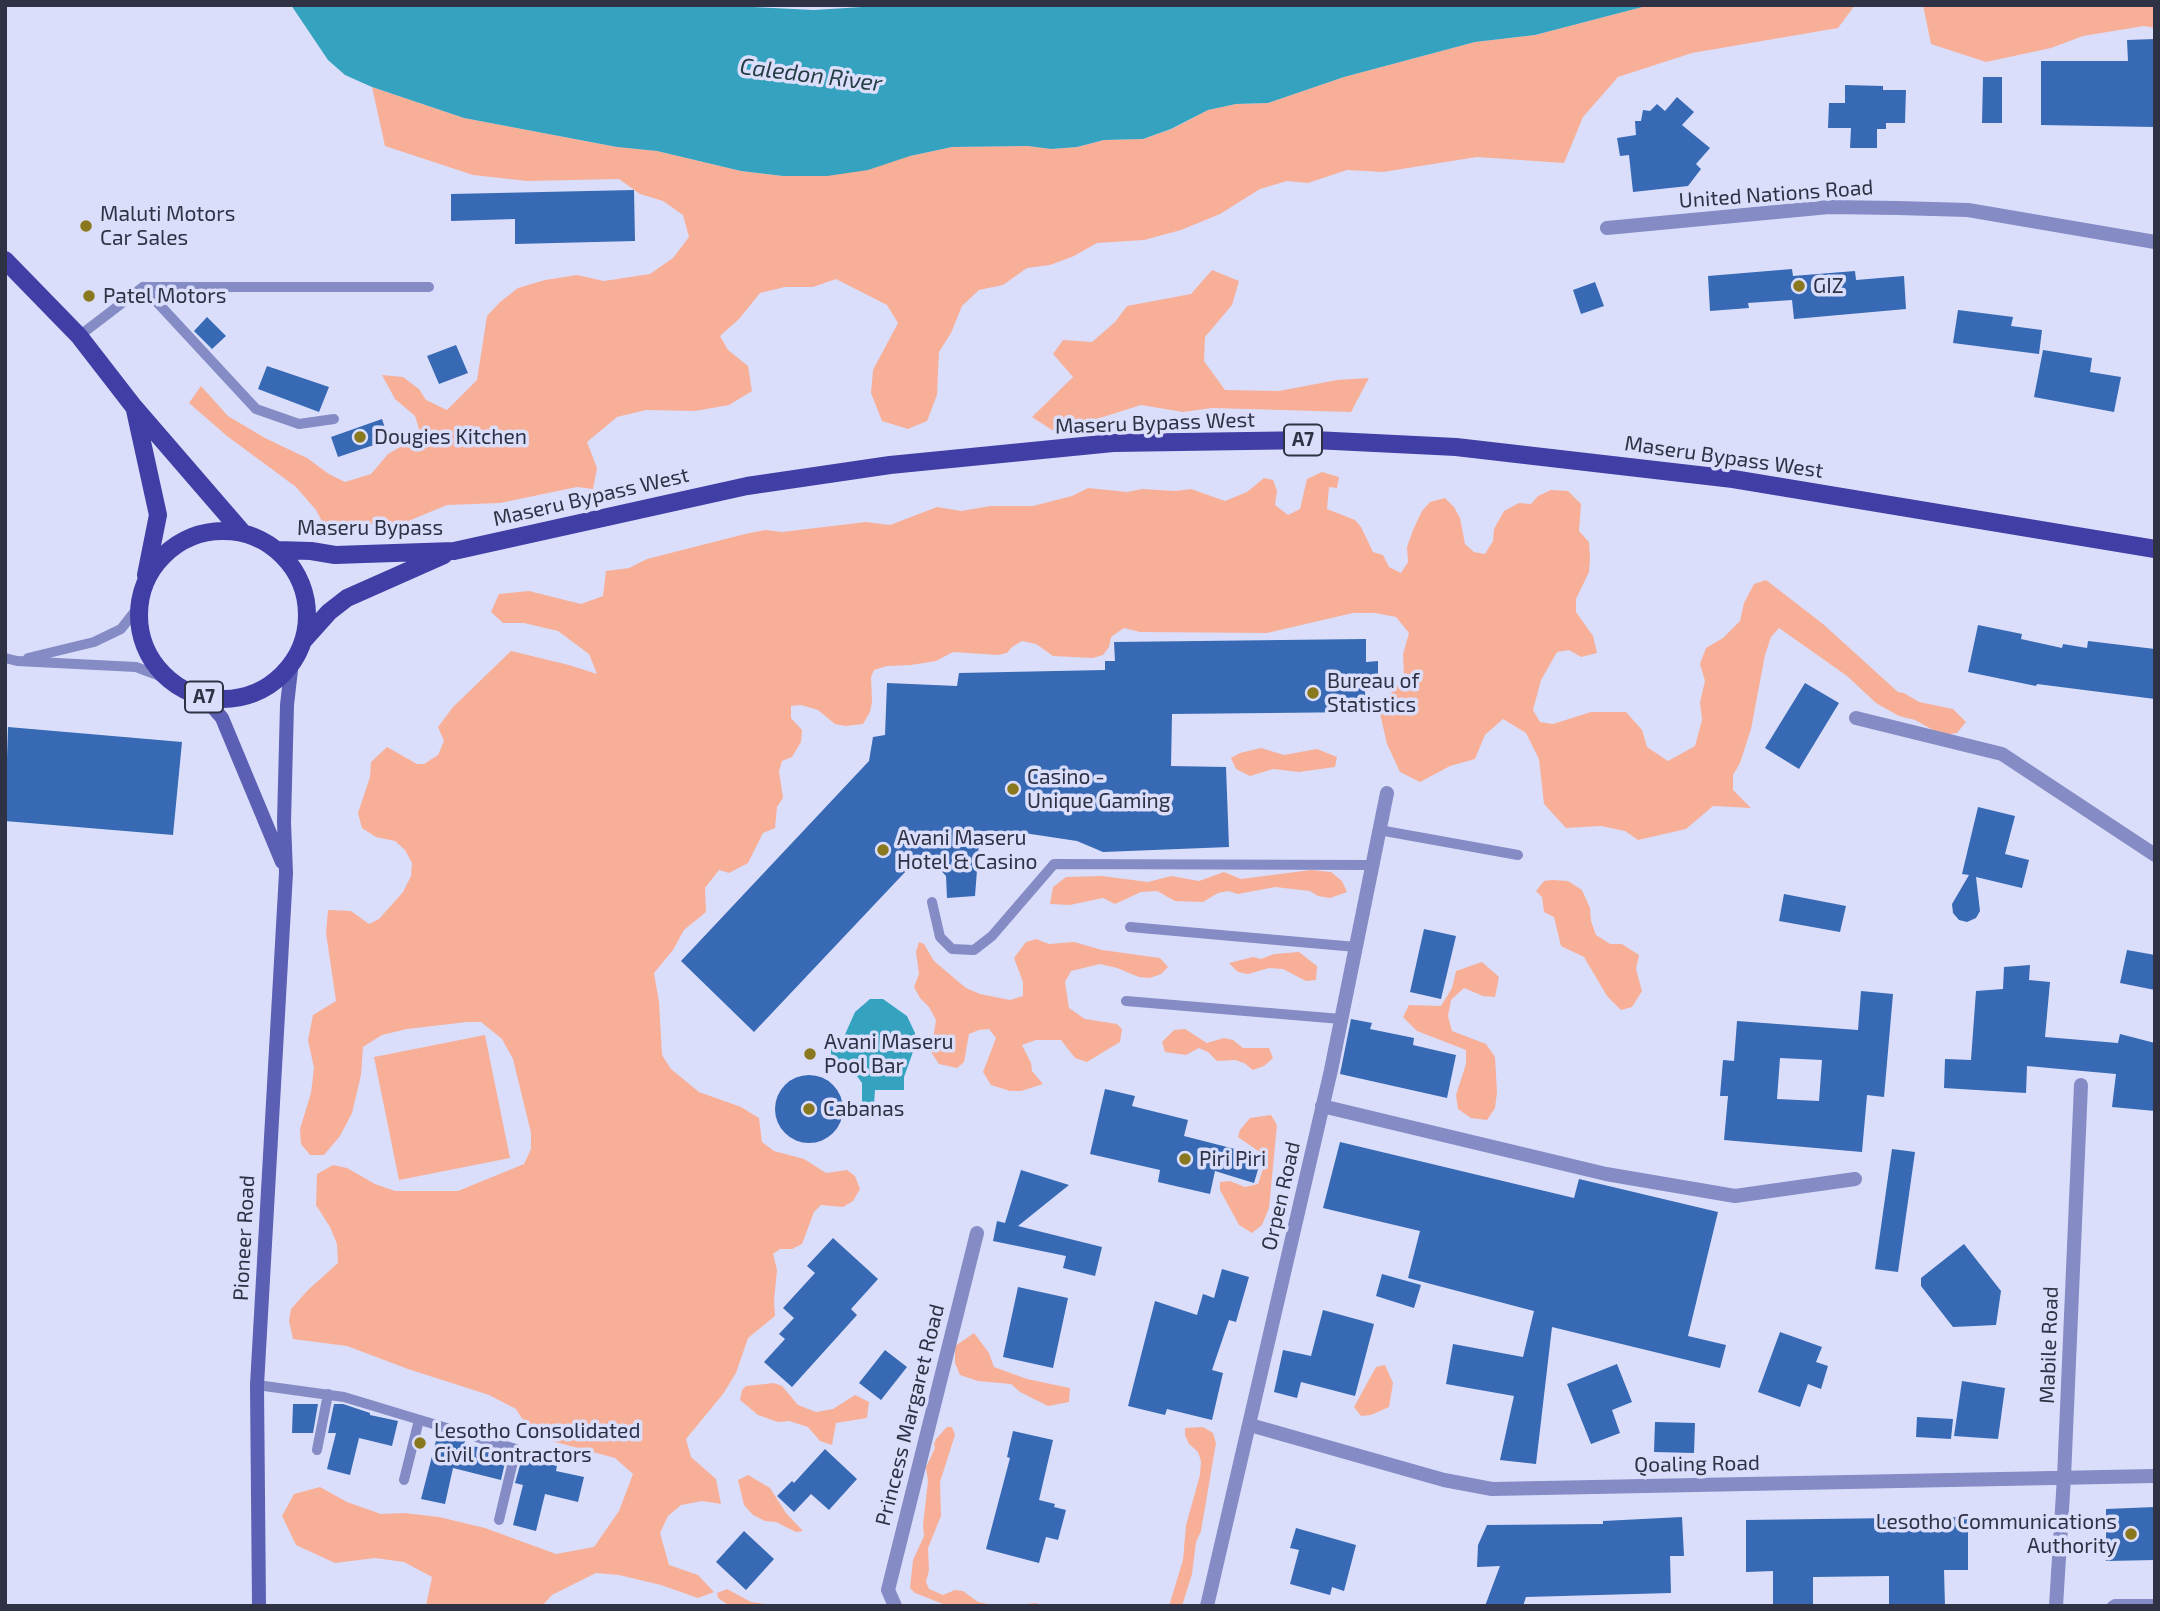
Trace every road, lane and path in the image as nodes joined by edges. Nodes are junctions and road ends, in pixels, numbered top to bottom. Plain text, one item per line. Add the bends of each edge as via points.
1 (1607, 228) dead end
2 (2155, 242) edge
3 (5, 260) edge
4 (142, 287) junction
5 (429, 287) dead end
6 (79, 336) junction
7 (135, 407) junction
8 (334, 419) dead end
9 (242, 533) junction
10 (277, 550) junction
11 (2155, 550) edge
12 (454, 551) junction
13 (144, 586) junction
14 (139, 606) junction
15 (302, 643) junction
16 (5, 657) edge
17 (17, 661) junction
18 (292, 661) junction
19 (168, 679) junction
20 (204, 697) junction
21 (1856, 718) dead end
22 (1387, 793) dead end
23 (1379, 830) junction
24 (1518, 855) dead end
25 (2155, 855) edge
26 (1373, 865) junction
27 (286, 873) junction
28 (932, 902) dead end
29 (1130, 927) dead end
30 (1356, 947) junction
31 (1126, 1001) dead end
32 (1341, 1019) junction
33 (2081, 1085) dead end
34 (1322, 1106) junction
35 (1855, 1179) dead end
36 (977, 1233) dead end
37 (257, 1385) junction
38 (328, 1394) junction
39 (419, 1420) junction
40 (1250, 1425) junction
41 (317, 1450) dead end
42 (2064, 1476) junction
43 (2155, 1476) edge
44 (404, 1480) dead end
45 (499, 1520) dead end
46 (2155, 1604) edge
47 (259, 1606) edge
48 (895, 1606) edge
49 (1207, 1606) edge
50 (2056, 1606) edge
51 (2112, 1606) edge

1 - 2 street, United Nations Road via 1829,207 1896,208 1968,210
3 - 6 main road, A7
4 - 5 lane
4 - 6 lane
4 - 8 lane via 256,409 299,424
6 - 7 main road, A7
7 - 9 main road, A7
7 - 13 main road, A7 via 158,515
9 - 10 main road, A7
9 - 13 main road, A7 via 211,532 182,541 153,568
10 - 12 main road, Maseru Bypass / A7 via 335,555
10 - 15 main road, A7 via 291,565 303,593 306,623
11 - 12 main road, Maseru Bypass West / A7 via 1733,478 1456,447 1314,440 1113,443 890,465 747,486
12 - 15 main road, Maseru Bypass / A7 via 347,598
13 - 14 main road, A7
14 - 17 lane via 121,629 94,642
14 - 19 main road, A7 via 145,646
15 - 18 main road, A7
16 - 17 lane
17 - 19 lane via 136,667
18 - 20 main road, A7 via 279,676 253,692 224,699
18 - 27 main road, Pioneer Road via 287,705
19 - 20 main road, A7
20 - 27 main road, Pioneer Road via 222,718
21 - 25 street via 2002,754
22 - 23 street, Orpen Road
23 - 24 lane
23 - 26 street, Orpen Road
26 - 28 lane via 1054,864 992,936 974,950 952,949 940,937
26 - 30 street, Orpen Road
27 - 37 main road, Pioneer Road
29 - 30 lane
30 - 32 street, Orpen Road
31 - 32 lane
32 - 34 street, Orpen Road
33 - 42 street, Mabile Road
34 - 35 street via 1606,1174 1735,1196
34 - 40 street, Orpen Road
36 - 48 street, Princess Margaret Road via 888,1590
37 - 38 lane
37 - 47 main road, Pioneer Road
38 - 39 lane
38 - 41 lane
39 - 44 lane
39 - 45 lane via 516,1449
40 - 42 street, Qoaling Road via 1444,1480 1492,1489
40 - 49 street, Orpen Road
42 - 43 street, Qoaling Road
42 - 50 street, Mabile Road
46 - 51 lane

